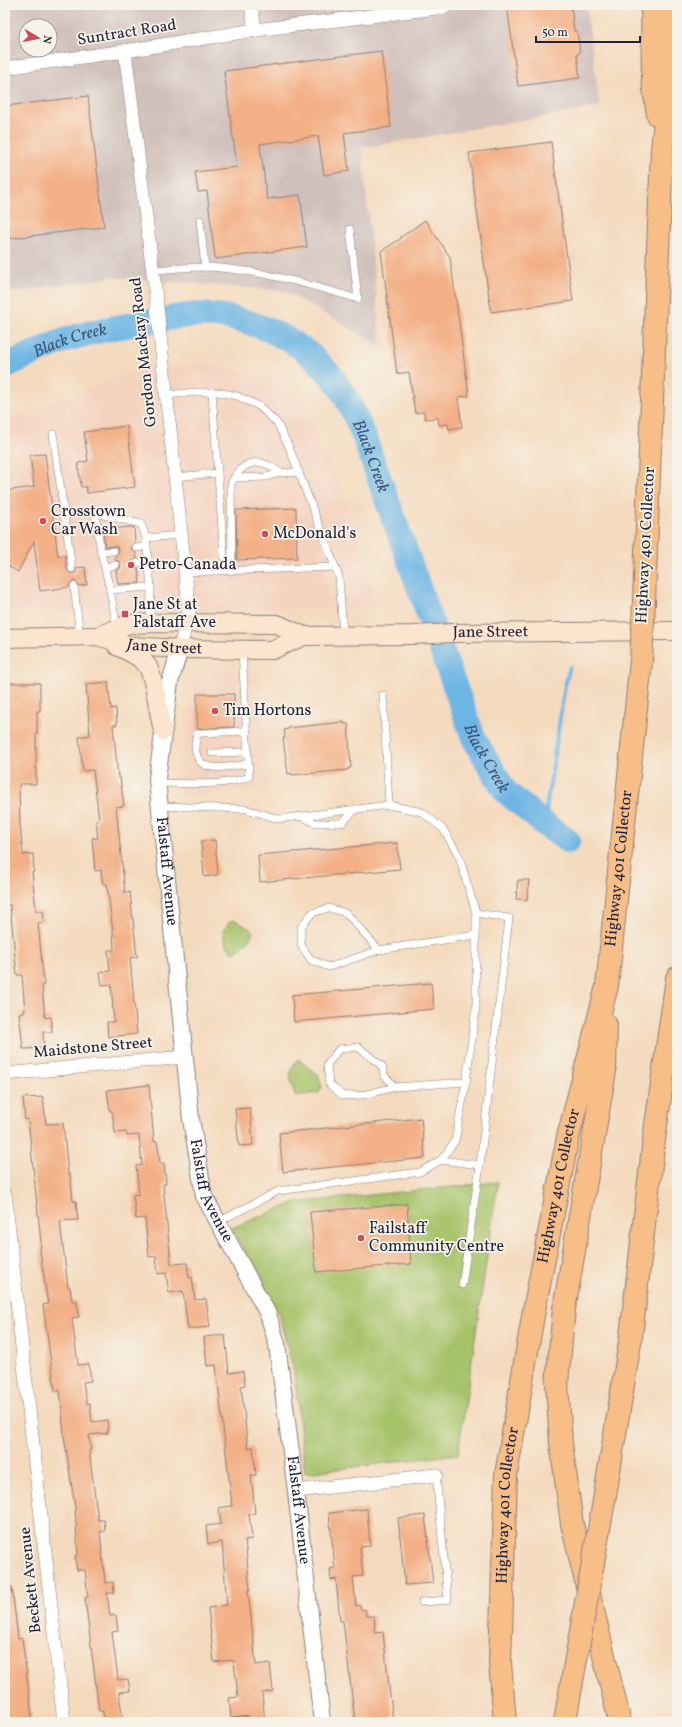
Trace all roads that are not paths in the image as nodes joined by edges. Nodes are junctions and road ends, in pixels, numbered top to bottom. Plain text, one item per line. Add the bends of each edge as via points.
1 (252, 5) edge
2 (652, 5) edge
3 (671, 5) edge
4 (445, 7) dead end
5 (255, 30) junction
6 (125, 51) junction
7 (5, 68) edge
8 (662, 149) junction
9 (200, 220) dead end
10 (350, 229) dead end
11 (205, 268) junction
12 (153, 270) junction
13 (212, 392) junction
14 (166, 395) junction
15 (54, 434) dead end
16 (281, 472) junction
17 (299, 472) junction
18 (218, 473) junction
19 (175, 477) junction
20 (234, 478) junction
21 (181, 535) junction
22 (146, 538) junction
23 (147, 546) junction
24 (136, 548) dead end
25 (114, 551) dead end
26 (101, 552) junction
27 (148, 562) junction
28 (137, 563) dead end
29 (116, 566) dead end
30 (105, 567) junction
31 (335, 567) junction
32 (72, 569) dead end
33 (229, 570) junction
34 (186, 572) junction
35 (74, 586) dead end
36 (151, 587) junction
37 (110, 590) junction
38 (150, 623) junction
39 (186, 623) junction
40 (117, 628) junction
41 (677, 631) edge
42 (88, 636) junction
43 (304, 636) junction
44 (343, 636) junction
45 (5, 638) edge
46 (180, 649) junction
47 (242, 650) junction
48 (383, 695) dead end
49 (163, 731) junction
50 (246, 731) junction
51 (247, 752) junction
52 (212, 753) dead end
53 (247, 764) junction
54 (158, 783) junction
55 (389, 805) junction
56 (160, 806) junction
57 (356, 809) junction
58 (301, 817) junction
59 (476, 913) junction
60 (476, 934) junction
61 (379, 950) junction
62 (677, 978) edge
63 (607, 986) junction
64 (184, 1057) junction
65 (5, 1074) edge
66 (466, 1082) junction
67 (395, 1087) junction
68 (441, 1160) junction
69 (480, 1165) junction
70 (5, 1195) edge
71 (218, 1222) junction
72 (462, 1285) dead end
73 (436, 1475) joint
74 (296, 1491) junction
75 (422, 1602) dead end
76 (566, 1713) edge
77 (64, 1722) edge
78 (322, 1722) edge
79 (505, 1722) edge
80 (620, 1722) edge

1 - 5 street
2 - 8 highway via 653,82
3 - 8 highway, Highway 401 Collector via 669,81
4 - 5 street, Suntract Road
5 - 6 street, Suntract Road
6 - 7 street, Suntract Road
6 - 12 street, Gordon Mackay Road
8 - 63 highway, Highway 401 Collector, bridge via 641,661
9 - 11 lane
10 - 11 lane via 358,299 292,280
11 - 12 lane
12 - 14 street, Gordon Mackay Road
13 - 14 lane
13 - 17 lane via 237,396 258,406 277,423
13 - 18 lane
14 - 19 street, Gordon Mackay Road
15 - 32 lane
16 - 17 lane
16 - 20 lane via 267,478
16 - 20 lane via 254,462 242,467
17 - 31 lane
18 - 19 lane
18 - 33 lane
19 - 21 street, Gordon Mackay Road
20 - 33 lane via 231,484
21 - 22 lane
21 - 34 street, Gordon Mackay Road
22 - 23 lane
22 - 26 lane via 141,524 95,513
23 - 24 lane
23 - 27 lane
25 - 26 lane
26 - 30 lane
27 - 28 lane
27 - 36 lane
29 - 30 lane
30 - 37 lane
31 - 33 lane
31 - 44 lane via 339,577
33 - 34 lane
34 - 39 street, Gordon Mackay Road via 189,609
35 - 42 lane
36 - 37 lane
36 - 38 lane
37 - 40 lane
38 - 39 main road, Jane Street
38 - 40 main road, Jane Street via 129,624
39 - 43 main road, Jane Street via 277,624
39 - 46 street, Gordon Mackay Road
40 - 42 main road, Jane Street
41 - 44 main road, Jane Street
42 - 45 main road, Jane Street
42 - 46 main road, Jane Street via 132,646
42 - 49 main road via 133,654 147,666
43 - 44 main road, Jane Street
43 - 47 main road, Jane Street via 272,650
46 - 47 main road, Jane Street
46 - 49 street, Falstaff Avenue via 170,682
47 - 50 lane
48 - 55 lane
49 - 54 street, Falstaff Avenue
50 - 51 lane
50 - 53 lane via 197,734 194,749 199,762 204,765 223,767
51 - 52 lane
51 - 53 lane
53 - 54 lane via 249,777 239,781 208,784
54 - 56 street, Falstaff Avenue
55 - 57 lane
55 - 59 lane via 422,812 443,829 459,856
56 - 58 lane via 246,809 279,819
56 - 64 street, Falstaff Avenue
57 - 58 lane
57 - 58 lane via 342,823 316,824
59 - 60 lane
59 - 69 lane via 510,918
60 - 61 lane
60 - 66 lane via 476,1008
61 - 61 lane via 329,966 311,960 301,945 302,928 312,913 329,908 346,913
62 - 76 highway, bridge via 654,1139 631,1336
63 - 79 highway, Highway 401 Collector via 568,1137 534,1310 506,1475 500,1662
63 - 80 highway via 605,1071 564,1309 557,1383 561,1443 572,1524
64 - 65 street, Maidstone Street
64 - 71 street, Falstaff Avenue via 193,1134 204,1196
66 - 67 lane
66 - 68 lane via 455,1141
67 - 67 lane via 362,1095 344,1096 329,1084 327,1064 338,1049 358,1047 382,1066 384,1074
68 - 69 lane
68 - 71 lane via 420,1172 278,1191
69 - 72 lane
70 - 77 street, Beckett Avenue
71 - 74 street, Falstaff Avenue via 268,1314 277,1344
73 - 74 street
73 - 75 lane via 448,1600
74 - 78 street, Falstaff Avenue

